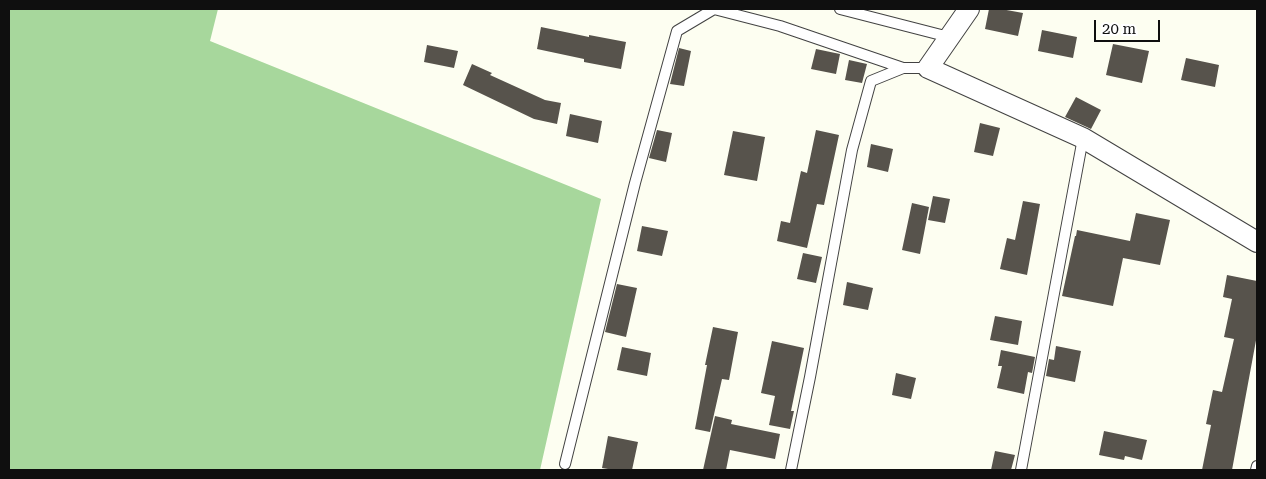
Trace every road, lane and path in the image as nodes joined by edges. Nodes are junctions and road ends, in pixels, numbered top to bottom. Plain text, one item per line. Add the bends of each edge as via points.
1 (714, 9) edge
2 (840, 9) edge
3 (969, 9) edge
4 (949, 37) junction
5 (903, 68) junction
6 (928, 68) junction
7 (1083, 138) junction
8 (1257, 242) edge
9 (565, 464) dead end
10 (1257, 466) edge
11 (791, 470) edge
12 (1021, 470) edge
13 (1256, 470) edge

1 - 5 lane via 780,26
1 - 9 lane via 677,31
2 - 4 lane
3 - 4 street
4 - 6 street
5 - 6 lane
5 - 11 lane via 871,82 852,150
6 - 7 street
7 - 8 street
7 - 12 lane
10 - 13 lane

